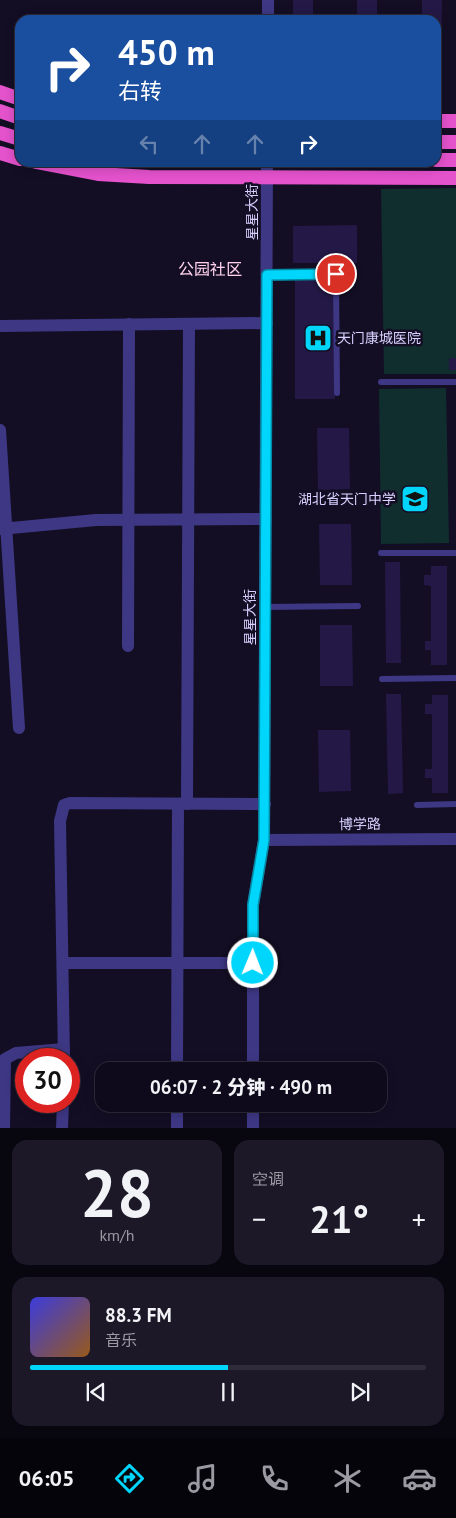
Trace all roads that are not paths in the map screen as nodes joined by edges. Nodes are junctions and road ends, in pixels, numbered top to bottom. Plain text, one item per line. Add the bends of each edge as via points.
1 (268, 0) edge
2 (268, 15) edge
3 (0, 92) edge
4 (15, 97) edge
5 (0, 111) edge
6 (15, 116) edge
7 (441, 121) edge
8 (456, 121) edge
9 (0, 133) edge
10 (15, 138) edge
11 (441, 142) edge
12 (456, 142) edge
13 (0, 153) edge
14 (15, 157) edge
15 (441, 160) edge
16 (456, 160) edge
17 (59, 167) edge
18 (85, 167) edge
19 (267, 167) edge
20 (77, 171) junction
21 (267, 178) junction
22 (456, 178) edge
23 (267, 275) junction
24 (267, 323) junction
25 (129, 324) junction
26 (189, 324) junction
27 (0, 326) edge
28 (381, 382) dead end
29 (456, 382) edge
30 (337, 393) dead end
31 (0, 430) edge
32 (266, 518) junction
33 (188, 519) junction
34 (128, 520) junction
35 (3, 529) edge
36 (456, 552) edge
37 (381, 553) dead end
38 (358, 606) dead end
39 (266, 607) junction
40 (128, 646) dead end
41 (456, 678) edge
42 (382, 679) dead end
43 (19, 728) dead end
44 (183, 804) junction
45 (265, 804) junction
46 (456, 804) edge
47 (417, 805) dead end
48 (456, 839) edge
49 (264, 840) junction
50 (178, 963) junction
51 (253, 963) junction
52 (63, 964) junction
53 (64, 1048) edge
54 (15, 1054) edge
55 (178, 1062) edge
56 (253, 1062) edge
57 (177, 1112) edge
58 (253, 1112) edge
59 (63, 1113) edge
60 (4, 1128) edge
61 (62, 1128) edge
62 (177, 1128) edge
63 (253, 1128) edge

1 - 2 street
3 - 4 highway
5 - 6 highway
7 - 8 highway
9 - 10 highway
11 - 12 highway
13 - 14 highway
15 - 16 highway
17 - 20 highway
18 - 20 highway
19 - 21 street, 星星大街
20 - 21 highway via 149,177
21 - 22 highway
21 - 23 street, 星星大街
23 - 24 street, 星星大街
23 - 30 lane via 336,274
24 - 26 street
24 - 32 street, 星星大街
25 - 26 street
25 - 27 street
25 - 34 street
26 - 33 street
28 - 29 lane
31 - 35 street
32 - 33 street
32 - 39 street, 星星大街
33 - 34 street
33 - 44 street
34 - 35 street
34 - 40 street
35 - 43 street
36 - 37 lane
38 - 39 lane
39 - 45 street, 星星大街
41 - 42 lane
44 - 45 street
44 - 50 street
44 - 52 street via 64,805 60,821
45 - 49 street, 星星大街
46 - 47 lane
48 - 49 street, 博学路
49 - 51 street, 星星大街 via 253,905
50 - 51 street
50 - 52 street
50 - 55 street
51 - 56 street, 星星大街
52 - 53 street
54 - 60 street via 5,1059
57 - 62 street
58 - 63 street
59 - 61 street

